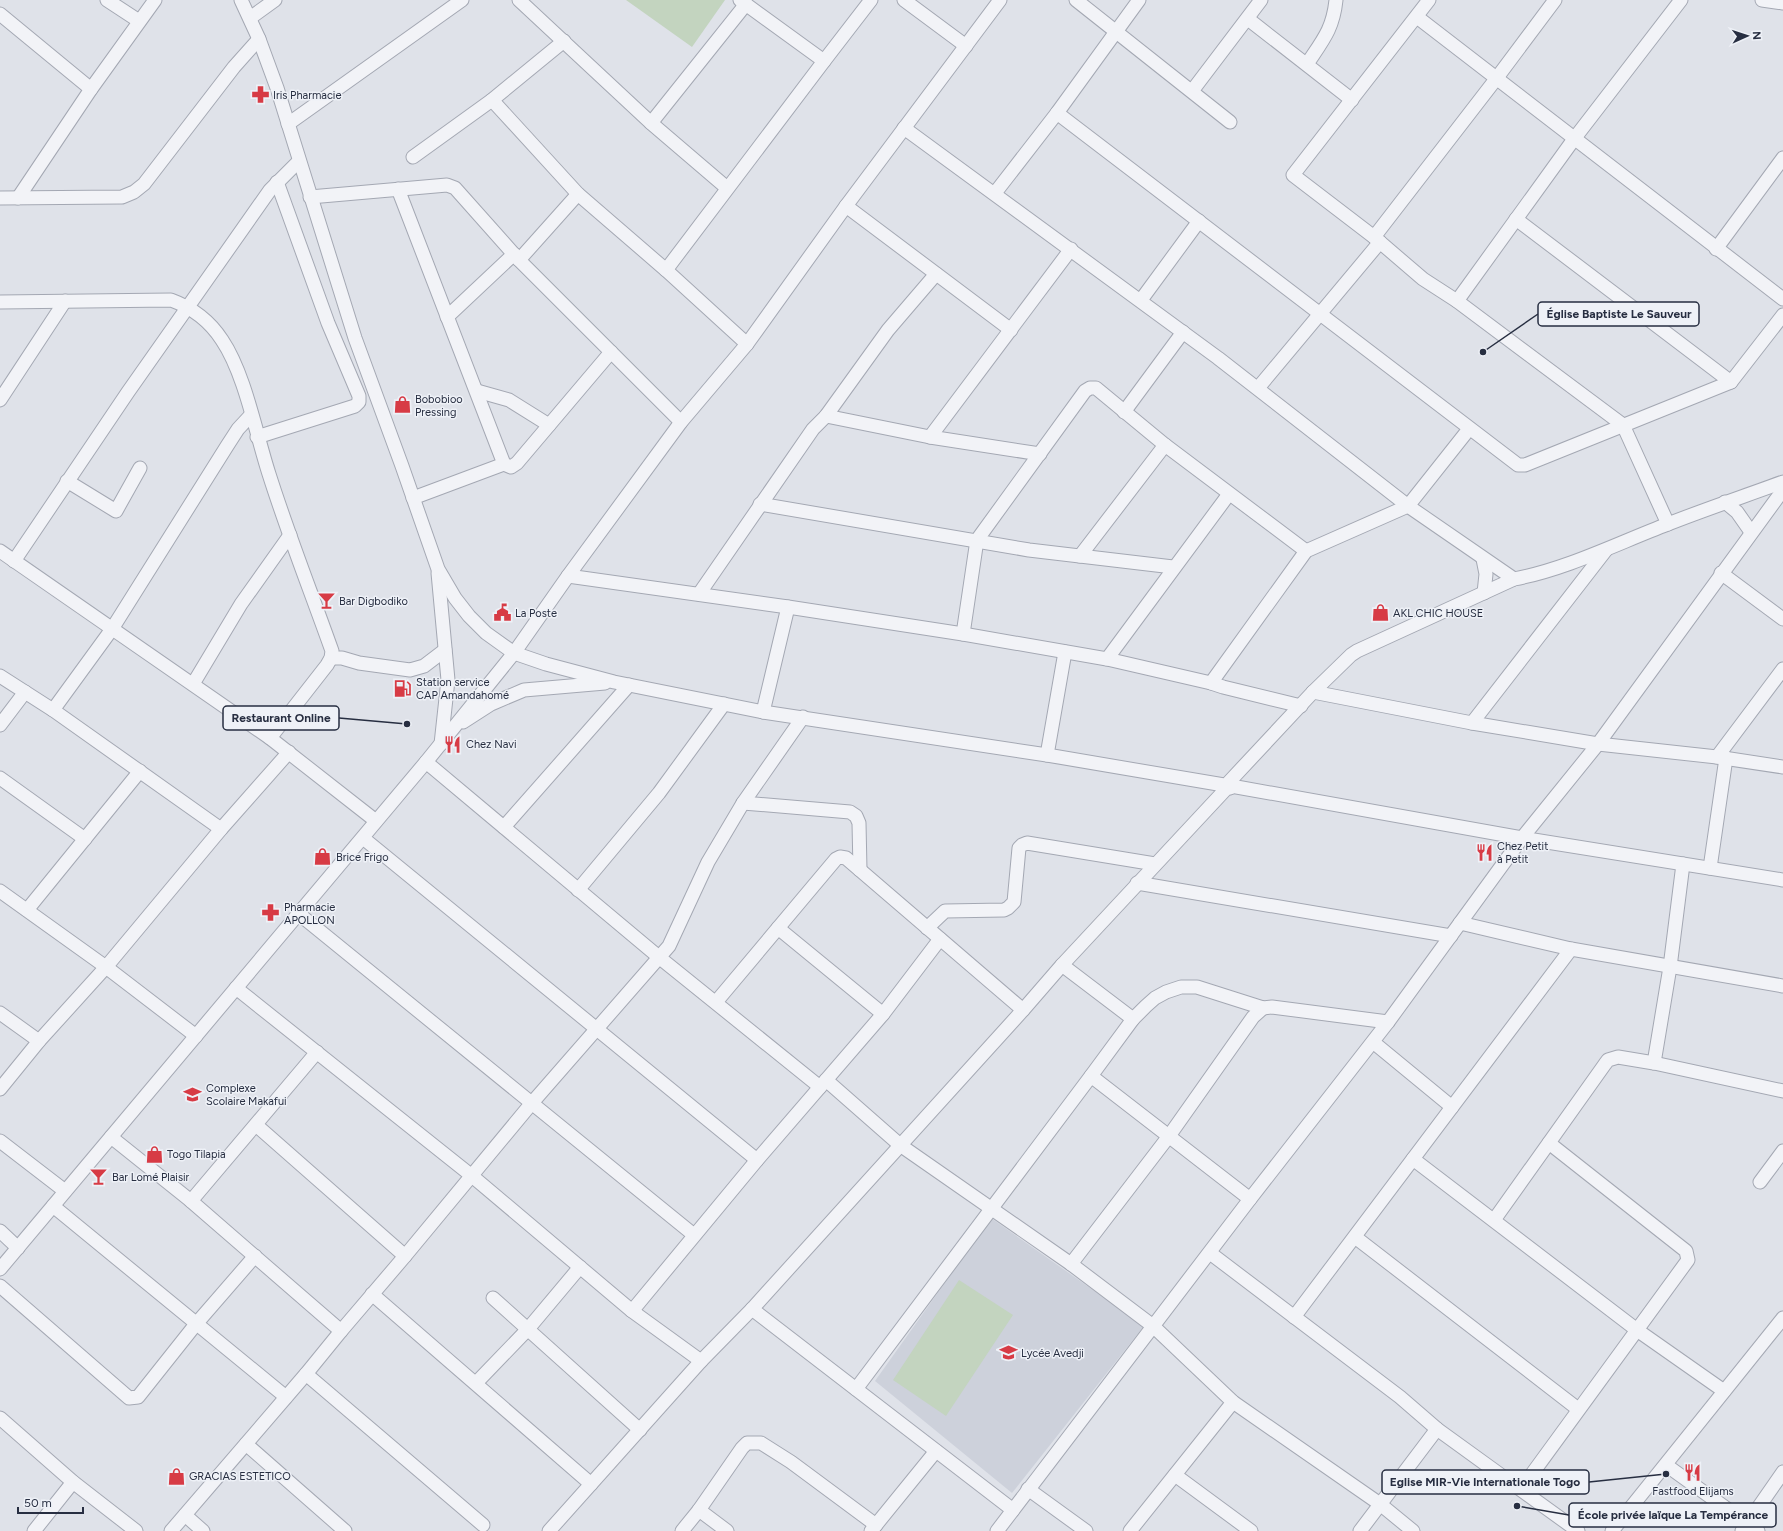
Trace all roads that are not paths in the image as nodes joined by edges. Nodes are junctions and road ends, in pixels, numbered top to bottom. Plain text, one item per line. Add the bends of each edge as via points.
1 (107, 0) edge
2 (155, 0) edge
3 (241, 0) edge
4 (274, 0) edge
5 (462, 0) edge
6 (519, 0) edge
7 (872, 0) edge
8 (904, 0) edge
9 (1000, 0) edge
10 (1076, 0) edge
11 (1139, 0) edge
12 (1260, 0) edge
13 (1336, 0) edge
14 (1429, 0) edge
15 (1555, 0) edge
16 (1681, 0) edge
17 (1762, 0) edge
18 (743, 2) edge
19 (1783, 3) edge
20 (0, 14) edge
21 (1416, 17) junction
22 (250, 18) junction
23 (1248, 19) junction
24 (139, 21) junction
25 (1117, 32) junction
26 (259, 39) junction
27 (564, 41) junction
28 (966, 46) junction
29 (824, 61) junction
30 (1307, 64) junction
31 (1496, 79) junction
32 (91, 89) junction
33 (1192, 91) junction
34 (492, 100) junction
35 (1352, 100) junction
36 (1057, 113) junction
37 (1230, 122) dead end
38 (651, 123) junction
39 (288, 124) junction
40 (904, 128) junction
41 (1574, 139) junction
42 (413, 156) dead end
43 (299, 161) junction
44 (1782, 162) edge
45 (278, 182) junction
46 (727, 188) junction
47 (398, 189) junction
48 (995, 193) junction
49 (578, 194) junction
50 (310, 197) junction
51 (0, 198) edge
52 (18, 198) junction
53 (846, 206) junction
54 (1516, 219) junction
55 (1199, 221) junction
56 (1377, 239) junction
57 (1716, 249) junction
58 (1071, 250) junction
59 (516, 257) junction
60 (666, 270) junction
61 (936, 274) junction
62 (1783, 299) edge
63 (1141, 300) junction
64 (65, 301) junction
65 (1456, 301) junction
66 (0, 302) edge
67 (188, 306) junction
68 (1321, 314) junction
69 (1783, 315) edge
70 (447, 318) junction
71 (1011, 330) junction
72 (1183, 332) junction
73 (747, 344) junction
74 (611, 352) junction
75 (1731, 382) junction
76 (1258, 388) junction
77 (477, 392) junction
78 (0, 400) edge
79 (1124, 412) junction
80 (251, 415) junction
81 (826, 416) junction
82 (681, 422) junction
83 (549, 425) junction
84 (1623, 425) junction
85 (1469, 429) junction
86 (257, 437) junction
87 (930, 437) junction
88 (1165, 445) junction
89 (1040, 454) junction
90 (504, 464) junction
91 (140, 468) dead end
92 (68, 482) junction
93 (1783, 482) edge
94 (1783, 490) edge
95 (1229, 494) junction
96 (413, 498) junction
97 (1725, 502) junction
98 (760, 504) junction
99 (1408, 506) junction
100 (1668, 524) junction
101 (1751, 532) junction
102 (290, 535) junction
103 (977, 540) junction
104 (1606, 550) junction
105 (0, 551) edge
106 (1306, 551) junction
107 (1080, 556) junction
108 (1483, 559) junction
109 (14, 561) junction
110 (1173, 567) junction
111 (438, 569) junction
112 (1722, 574) junction
113 (568, 576) junction
114 (1514, 579) junction
115 (1484, 593) junction
116 (698, 594) junction
117 (788, 607) junction
118 (1783, 619) edge
119 (112, 629) junction
120 (963, 634) junction
121 (445, 650) junction
122 (1065, 652) junction
123 (514, 653) junction
124 (331, 658) junction
125 (1107, 659) junction
126 (1783, 669) edge
127 (0, 676) edge
128 (614, 682) junction
129 (1211, 682) junction
130 (193, 684) junction
131 (629, 685) junction
132 (25, 692) junction
133 (1313, 692) junction
134 (724, 704) junction
135 (1301, 706) junction
136 (53, 710) junction
137 (763, 712) junction
138 (803, 717) junction
139 (1472, 723) junction
140 (0, 725) edge
141 (455, 727) junction
142 (270, 738) junction
143 (441, 744) junction
144 (1598, 744) junction
145 (289, 752) junction
146 (1047, 755) junction
147 (1722, 758) junction
148 (426, 762) junction
149 (1783, 767) edge
150 (140, 772) junction
151 (0, 778) edge
152 (1228, 786) junction
153 (743, 803) junction
154 (376, 821) junction
155 (504, 827) junction
156 (221, 829) junction
157 (363, 838) junction
158 (1522, 838) junction
159 (85, 839) junction
160 (1155, 864) junction
161 (1683, 864) junction
162 (1710, 868) junction
163 (860, 870) junction
164 (1783, 880) edge
165 (1137, 883) junction
166 (578, 890) junction
167 (0, 891) edge
168 (27, 910) junction
169 (299, 914) junction
170 (1460, 923) junction
171 (778, 928) junction
172 (927, 928) junction
173 (1451, 936) junction
174 (940, 939) junction
175 (1571, 949) junction
176 (660, 958) junction
177 (1062, 965) junction
178 (106, 967) junction
179 (1670, 967) junction
180 (1783, 986) edge
181 (236, 988) junction
182 (716, 1002) junction
183 (1263, 1008) junction
184 (1023, 1010) junction
185 (0, 1013) edge
186 (883, 1014) junction
187 (1132, 1019) junction
188 (1388, 1022) junction
189 (596, 1030) junction
190 (196, 1036) junction
191 (39, 1041) junction
192 (1373, 1042) junction
193 (317, 1052) junction
194 (1654, 1063) junction
195 (1091, 1076) junction
196 (823, 1083) junction
197 (0, 1089) edge
198 (1783, 1091) edge
199 (531, 1104) junction
200 (1452, 1107) junction
201 (256, 1125) junction
202 (1169, 1136) junction
203 (110, 1137) junction
204 (0, 1141) edge
205 (1549, 1142) junction
206 (900, 1145) junction
207 (1783, 1151) edge
208 (1413, 1159) junction
209 (757, 1160) junction
210 (472, 1176) junction
211 (1760, 1182) dead end
212 (65, 1191) junction
213 (1250, 1199) junction
214 (191, 1201) junction
215 (53, 1206) junction
216 (991, 1210) junction
217 (1494, 1220) junction
218 (0, 1231) edge
219 (694, 1235) junction
220 (1355, 1237) junction
221 (18, 1248) junction
222 (1210, 1253) junction
223 (255, 1256) junction
224 (405, 1256) junction
225 (1071, 1264) junction
226 (580, 1267) junction
227 (0, 1269) edge
228 (0, 1286) edge
229 (372, 1294) junction
230 (493, 1298) dead end
231 (752, 1309) junction
232 (632, 1311) junction
233 (1294, 1317) junction
234 (1783, 1318) edge
235 (196, 1324) junction
236 (1153, 1326) junction
237 (528, 1329) junction
238 (341, 1330) junction
239 (1637, 1330) junction
240 (701, 1361) junction
241 (306, 1374) junction
242 (476, 1383) junction
243 (856, 1389) junction
244 (1724, 1391) junction
245 (286, 1397) junction
246 (1233, 1402) junction
247 (1578, 1409) junction
248 (2, 1423) edge
249 (1437, 1429) junction
250 (640, 1430) junction
251 (246, 1444) junction
252 (936, 1451) junction
253 (1666, 1465) junction
254 (1783, 1472) edge
255 (1175, 1475) junction
256 (73, 1482) junction
257 (591, 1484) junction
258 (1028, 1489) junction
259 (1521, 1489) junction
260 (1380, 1504) junction
261 (699, 1510) junction
262 (1013, 1510) junction
263 (185, 1515) junction
264 (483, 1525) dead end
265 (873, 1528) edge
266 (1749, 1528) edge
267 (553, 1530) edge
268 (34, 1531) edge
269 (136, 1531) edge
270 (171, 1531) edge
271 (203, 1531) edge
272 (345, 1531) edge
273 (682, 1531) edge
274 (727, 1531) edge
275 (997, 1531) edge
276 (1086, 1531) edge
277 (1130, 1531) edge
278 (1251, 1531) edge
279 (1360, 1531) edge
280 (1414, 1531) edge
281 (1578, 1531) edge
282 (1612, 1531) edge

1 - 24 street
2 - 24 street
3 - 22 street
4 - 22 street
5 - 39 street
6 - 27 street
7 - 29 street
8 - 28 street
9 - 28 street
10 - 25 street
11 - 25 street
12 - 23 street
13 - 30 street via 1331,25
14 - 21 street
15 - 31 street
16 - 41 street
17 - 19 street
18 - 29 street
18 - 38 street
20 - 32 street
21 - 31 street
21 - 35 street
22 - 26 street
23 - 30 street
23 - 33 street
24 - 32 street
25 - 33 street
25 - 36 street
26 - 39 street
26 - 52 street via 234,67 144,184 134,192 122,197
27 - 34 street
27 - 38 street
28 - 40 street
29 - 46 street
30 - 35 street
31 - 41 street
31 - 56 street
32 - 52 street
33 - 37 street
34 - 42 street
34 - 49 street
35 - 56 street via 1293,174
36 - 48 street
36 - 55 street
38 - 46 street
39 - 43 street
40 - 48 street
40 - 53 street
41 - 54 street
41 - 57 street
43 - 45 street
43 - 50 street
44 - 57 street
45 - 67 street
45 - 86 street via 328,323 359,396 359,402 355,406
46 - 60 street
47 - 50 street
47 - 59 street via 447,185 455,188
47 - 70 street
48 - 58 street
49 - 59 street
49 - 60 street
50 - 96 street via 355,338
51 - 52 street
53 - 61 street
53 - 73 street
54 - 65 street
54 - 75 street
55 - 63 street
55 - 68 street
56 - 65 street via 1423,279
56 - 68 street
57 - 62 street
58 - 63 street
58 - 71 street
59 - 70 street
59 - 74 street
60 - 73 street
61 - 71 street
61 - 81 street via 888,330
63 - 72 street
64 - 66 street
64 - 67 street via 170,300
64 - 78 street
65 - 84 street
67 - 80 street via 211,325 222,340 240,379
67 - 92 street
68 - 76 street
68 - 85 street
69 - 75 street
70 - 77 street
71 - 87 street
72 - 76 street
72 - 79 street
73 - 82 street
74 - 82 street
74 - 83 street
75 - 84 street
76 - 99 street
77 - 83 street via 509,400
77 - 90 street
79 - 88 street
79 - 89 street via 1096,388 1090,388 1085,391
80 - 86 street
80 - 119 street via 238,429
81 - 87 street
81 - 98 street via 813,429
82 - 113 street
83 - 90 street via 518,463 511,467
84 - 85 street via 1521,465
84 - 100 street
85 - 99 street
86 - 102 street
87 - 89 street
88 - 95 street
88 - 107 street
89 - 103 street
90 - 96 street
91 - 92 street via 116,511
92 - 109 street
93 - 97 street
94 - 101 street
95 - 106 street
95 - 110 street
96 - 111 street
97 - 100 street
97 - 101 street via 1738,512
98 - 103 street
98 - 116 street
99 - 106 street
99 - 108 street
100 - 104 street
101 - 112 street
102 - 124 street via 332,651
102 - 130 street via 241,604
103 - 107 street
103 - 120 street
104 - 114 street
104 - 139 street
105 - 109 street
106 - 129 street
107 - 110 street
108 - 114 street
108 - 115 street via 1486,574
109 - 119 street
110 - 125 street
111 - 121 street
111 - 123 street via 469,616 486,633
112 - 118 street
112 - 144 street
113 - 116 street
113 - 123 street
114 - 115 street
115 - 133 street via 1357,651
116 - 117 street
117 - 120 street
117 - 137 street
119 - 130 street
119 - 136 street
120 - 122 street
121 - 124 street via 424,666 410,670
121 - 143 street via 448,680
122 - 125 street
122 - 146 street
123 - 128 street
123 - 141 street
124 - 142 street
125 - 129 street
126 - 147 street
127 - 132 street
128 - 131 street
128 - 141 street via 524,690 491,704
129 - 135 street
130 - 142 street
131 - 134 street
131 - 155 street
132 - 136 street
132 - 140 street
133 - 135 street
133 - 139 street
134 - 137 street
134 - 166 street via 659,794
135 - 152 street
136 - 150 street
137 - 138 street
138 - 146 street
138 - 153 street
139 - 144 street
141 - 143 street
142 - 145 street
143 - 148 street
144 - 147 street
144 - 158 street
145 - 154 street
145 - 156 street
146 - 152 street
147 - 149 street
147 - 162 street
148 - 154 street
148 - 155 street
150 - 156 street
150 - 159 street
151 - 159 street
152 - 158 street
152 - 160 street
153 - 163 street via 850,812 856,816 859,823
153 - 176 street via 708,862 669,946
154 - 157 street
155 - 166 street
156 - 178 street
157 - 169 street
157 - 189 street
158 - 161 street
158 - 170 street
159 - 168 street
160 - 165 street
160 - 172 street via 1027,843 1019,848 1014,902 1008,908 945,911
161 - 162 street
161 - 179 street
162 - 164 street
163 - 171 street via 846,858 836,859
163 - 172 street
165 - 173 street
165 - 177 street
166 - 176 street
167 - 168 street
168 - 178 street
169 - 181 street
169 - 199 street
170 - 173 street
170 - 175 street
171 - 182 street
171 - 186 street
172 - 174 street
173 - 188 street
174 - 184 street
174 - 186 street
175 - 179 street
175 - 200 street
176 - 182 street
176 - 189 street
177 - 184 street
177 - 187 street
178 - 190 street
178 - 191 street
179 - 180 street
179 - 194 street
181 - 190 street
181 - 193 street
182 - 196 street
183 - 187 street via 1197,987 1181,987 1155,998
183 - 188 street
183 - 202 street via 1253,1017
184 - 206 street
185 - 191 street
186 - 196 street
187 - 195 street
188 - 192 street
189 - 199 street
189 - 209 street
190 - 203 street
191 - 197 street
192 - 200 street
192 - 213 street
193 - 201 street
193 - 210 street
194 - 198 street
194 - 205 street via 1618,1058 1608,1060
195 - 202 street
195 - 216 street
196 - 206 street
196 - 209 street
199 - 210 street
199 - 219 street
200 - 208 street
201 - 214 street
201 - 224 street
202 - 213 street
202 - 225 street
203 - 212 street
203 - 214 street
204 - 212 street
205 - 217 street
205 - 239 street via 1688,1254 1688,1260
206 - 216 street
206 - 231 street
207 - 211 street
208 - 217 street
208 - 220 street
209 - 219 street
210 - 224 street
210 - 226 street
212 - 215 street
213 - 222 street
214 - 223 street
215 - 221 street
215 - 235 street
216 - 225 street
216 - 243 street
217 - 239 street
218 - 221 street
219 - 232 street
220 - 233 street
220 - 247 street
221 - 227 street
222 - 233 street
222 - 236 street
223 - 235 street
223 - 238 street
224 - 229 street
225 - 236 street
226 - 232 street
226 - 237 street
228 - 235 street via 129,1398 138,1397
229 - 238 street
229 - 242 street
230 - 237 street
231 - 240 street
231 - 243 street
232 - 240 street
233 - 249 street via 1400,1397
234 - 244 street
235 - 245 street
236 - 246 street
236 - 258 street
237 - 242 street
237 - 250 street
238 - 241 street
239 - 244 street
239 - 247 street
240 - 250 street
241 - 245 street
241 - 264 street
242 - 257 street
243 - 252 street
244 - 253 street
245 - 251 street
246 - 255 street
246 - 260 street
247 - 259 street
248 - 256 street
249 - 259 street
249 - 260 street
250 - 257 street
251 - 263 street
251 - 272 street
252 - 262 street
252 - 265 street
253 - 266 street
253 - 282 street
254 - 266 street
255 - 277 street
255 - 278 street
256 - 268 street
256 - 269 street
257 - 267 street
258 - 262 street
258 - 276 street
259 - 281 street
260 - 279 street
260 - 280 street
261 - 265 street via 742,1448 747,1443 761,1442 791,1462
261 - 273 street
261 - 274 street
262 - 275 street
263 - 270 street
263 - 271 street

